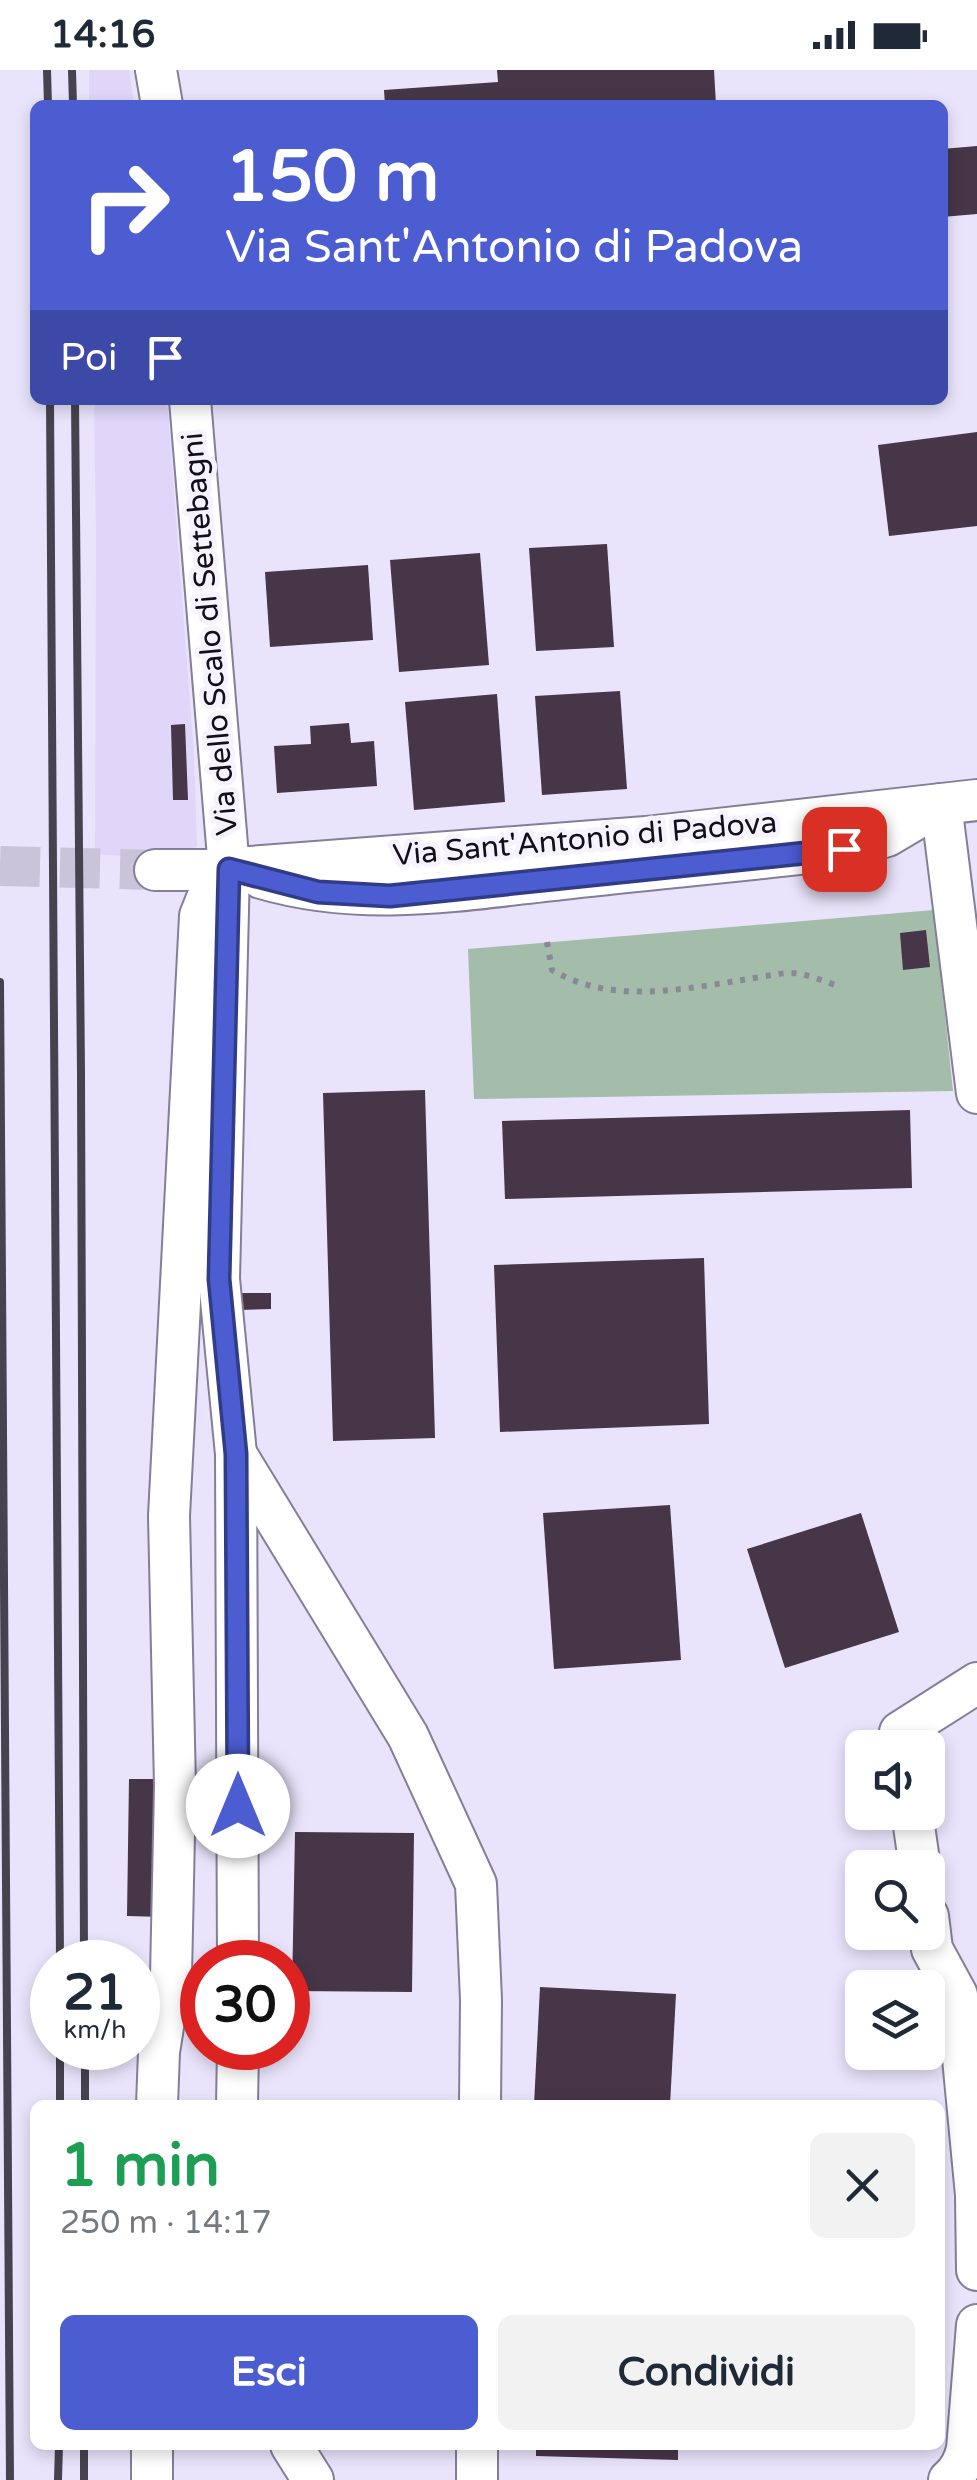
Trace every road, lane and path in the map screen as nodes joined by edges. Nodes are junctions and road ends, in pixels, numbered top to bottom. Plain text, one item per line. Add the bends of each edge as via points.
1 (156, 70) edge
2 (161, 100) edge
3 (190, 405) edge
4 (959, 802) edge
5 (229, 869) junction
6 (155, 870) tunnel mouth
7 (548, 942) dead end
8 (840, 987) dead end
9 (977, 1093) edge
10 (236, 1454) junction
11 (977, 1683) edge
12 (903, 1730) edge
13 (238, 1940) edge
14 (933, 1950) edge
15 (238, 2070) edge
16 (157, 2100) edge
17 (237, 2100) edge
18 (480, 2100) edge
19 (977, 2270) edge
20 (977, 2325) edge
21 (152, 2450) edge
22 (294, 2450) edge
23 (477, 2450) edge
24 (152, 2480) edge
25 (313, 2480) edge
26 (477, 2480) edge
27 (949, 2480) edge

1 - 2 street
3 - 5 street, Via dello Scalo di Settebagni
4 - 5 street, Via Sant'Antonio di Padova via 646,837
4 - 9 street
5 - 6 street, Via Sant'Antonio di Padova
5 - 10 street, Via dello Scalo di Settebagni via 219,1279
5 - 16 street via 200,916 169,1516 172,1976
7 - 8 path via 552,970 593,987 664,992 792,972
10 - 13 street, Via dello Scalo di Settebagni
10 - 18 street via 408,1736 476,1884
11 - 12 street
14 - 19 street via 956,1994
15 - 17 street
20 - 27 street via 967,2449
21 - 24 street
22 - 25 street
23 - 26 street

